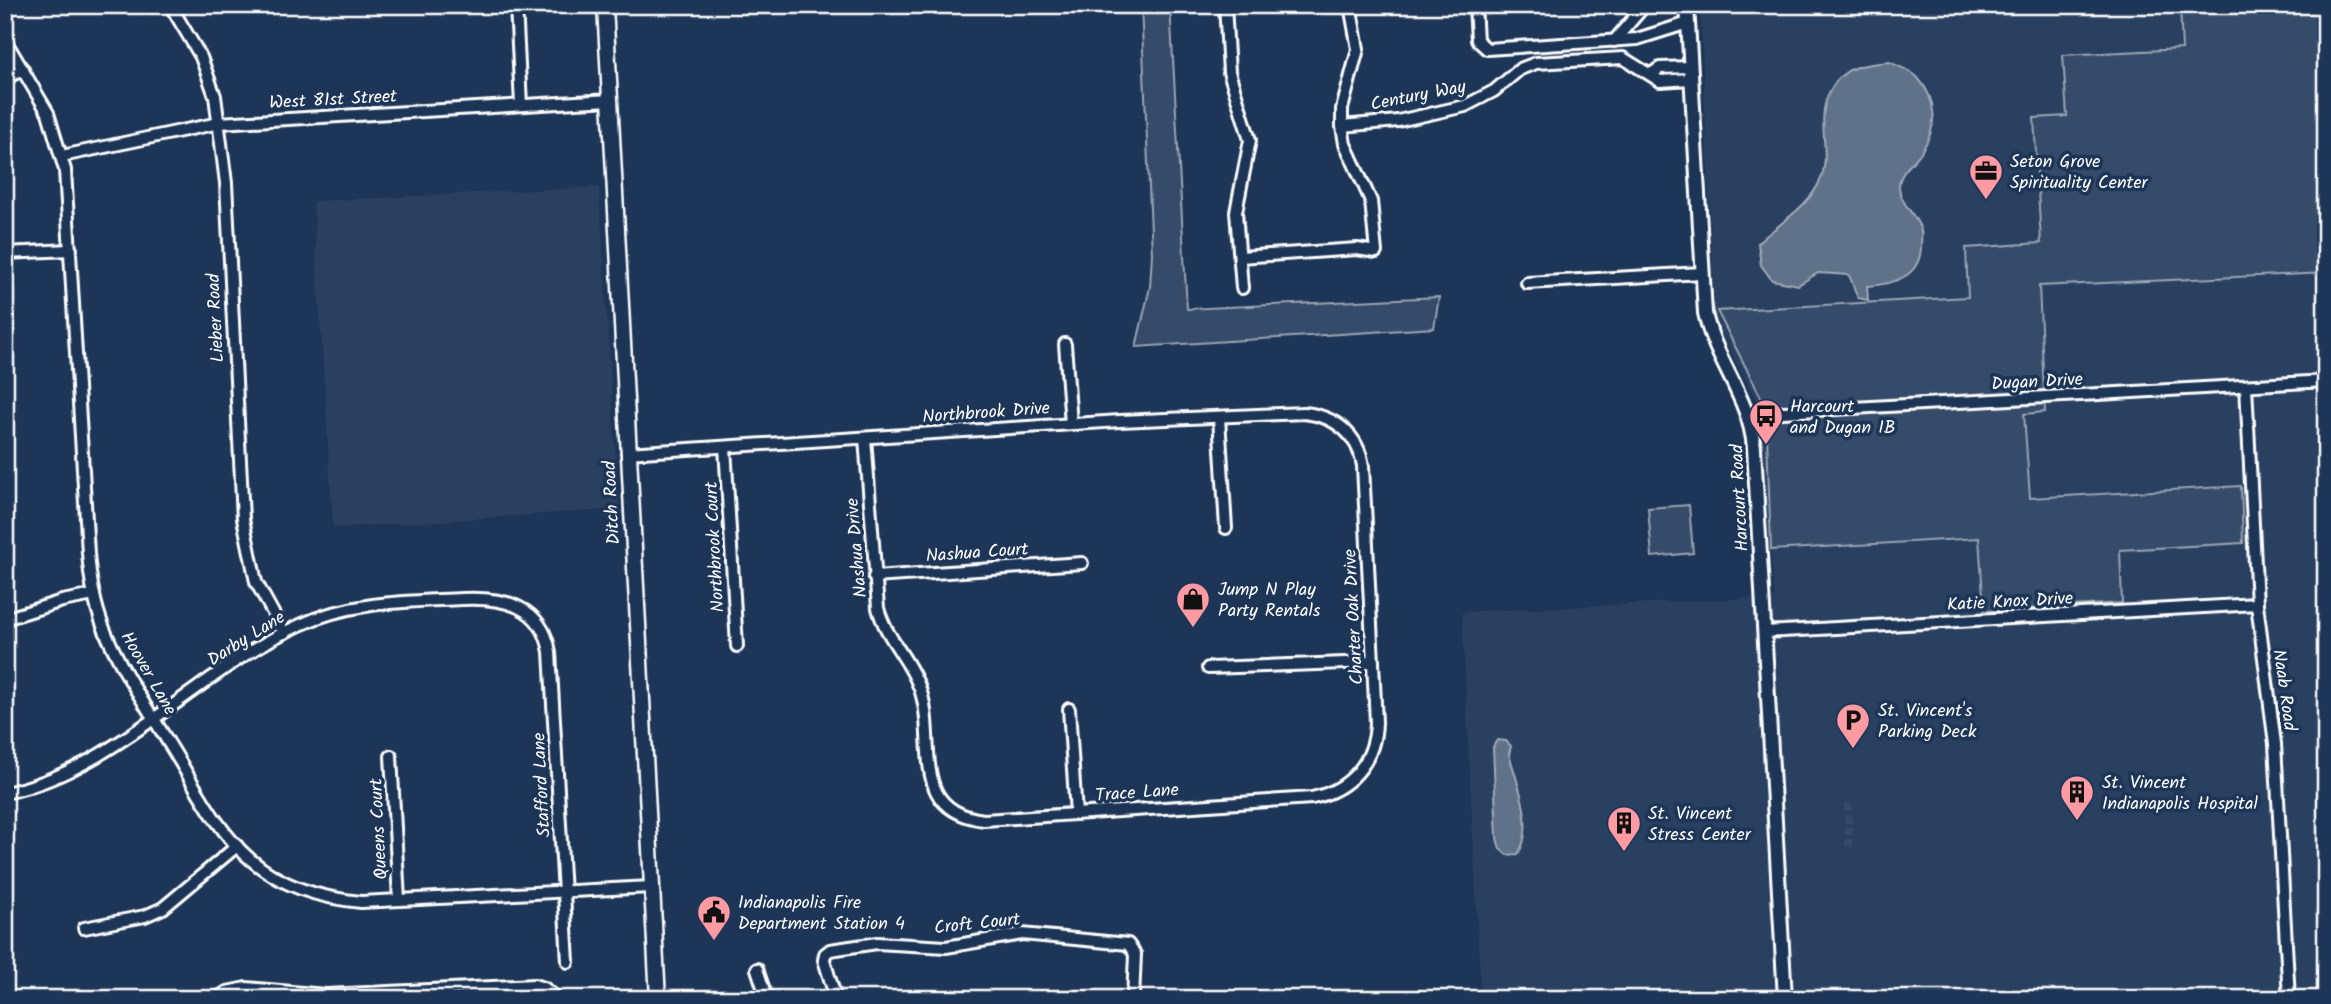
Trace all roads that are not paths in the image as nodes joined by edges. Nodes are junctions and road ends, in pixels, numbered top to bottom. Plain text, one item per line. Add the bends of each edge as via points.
1 (170, 5) edge
2 (516, 5) edge
3 (605, 5) edge
4 (1225, 5) edge
5 (1350, 5) edge
6 (1475, 5) edge
7 (1645, 5) edge
8 (1687, 5) edge
9 (1688, 23) junction
10 (5, 40) edge
11 (1614, 41) junction
12 (23, 69) junction
13 (1691, 73) junction
14 (5, 79) edge
15 (610, 100) junction
16 (522, 105) junction
17 (219, 123) junction
18 (1342, 126) junction
19 (62, 156) junction
20 (71, 250) junction
21 (5, 253) edge
22 (1240, 257) junction
23 (1702, 273) junction
24 (1527, 283) dead end
25 (1242, 288) dead end
26 (1065, 344) dead end
27 (2326, 381) edge
28 (2246, 386) junction
29 (1749, 414) junction
30 (1219, 418) junction
31 (1071, 424) junction
32 (1344, 428) joint
33 (865, 438) junction
34 (726, 447) junction
35 (627, 453) junction
36 (1226, 528) dead end
37 (1082, 562) dead end
38 (874, 577) junction
39 (94, 595) junction
40 (2257, 604) junction
41 (529, 612) joint
42 (5, 619) edge
43 (1764, 632) junction
44 (284, 633) junction
45 (737, 646) dead end
46 (1373, 662) junction
47 (1208, 668) dead end
48 (1069, 709) dead end
49 (154, 718) junction
50 (391, 756) dead end
51 (1331, 792) joint
52 (5, 793) edge
53 (948, 807) joint
54 (1076, 814) junction
55 (236, 846) junction
56 (651, 887) junction
57 (564, 891) junction
58 (399, 900) junction
59 (84, 928) dead end
60 (568, 962) dead end
61 (757, 969) dead end
62 (216, 999) edge
63 (558, 999) edge
64 (657, 999) edge
65 (767, 999) edge
66 (836, 999) edge
67 (1133, 999) edge
68 (1785, 999) edge
69 (2289, 999) edge

1 - 17 street, Lieber Road via 205,64
2 - 16 street
3 - 15 main road, Ditch Road
4 - 22 street via 1229,72 1250,140 1236,212
5 - 18 street via 1358,49
6 - 11 street via 1477,40 1487,49
7 - 11 street
8 - 9 street, Harcourt Road
9 - 11 street via 1643,38
9 - 13 street, Harcourt Road
10 - 12 street, Hoover Lane
12 - 14 street
12 - 19 street, Hoover Lane via 49,117
13 - 18 street, Century Way via 1660,81 1623,58 1536,63 1465,106 1398,121
13 - 23 street, Harcourt Road
15 - 16 street, West 81st Street
15 - 35 main road, Ditch Road
16 - 17 street, West 81st Street
17 - 19 street, West 81st Street
17 - 44 street, Lieber Road via 243,519 256,582
18 - 22 street via 1345,144 1371,201 1376,252 1357,249
19 - 20 street, Hoover Lane
20 - 21 street
20 - 39 street, Hoover Lane
22 - 25 street
23 - 24 street
23 - 29 street, Harcourt Road via 1705,313 1714,344
26 - 31 street
27 - 28 street, Dugan Drive
28 - 29 street, Dugan Drive
28 - 40 street, Naab Road
29 - 43 street, Harcourt Road
30 - 31 street, Northbrook Drive
30 - 32 street, Northbrook Drive via 1304,413 1321,415
30 - 36 street
31 - 33 street, Northbrook Drive
32 - 46 street, Charter Oak Drive via 1357,446 1363,466
33 - 34 street, Northbrook Drive
33 - 38 street, Nashua Drive
34 - 35 street, Northbrook Drive
34 - 45 street, Northbrook Court
35 - 56 main road, Ditch Road
37 - 38 street, Nashua Court
38 - 53 street, Nashua Drive via 886,631 920,689 931,780
39 - 42 street
39 - 49 street, Hoover Lane via 113,650
40 - 43 street, Katie Knox Drive
40 - 69 street, Naab Road via 2275,744
41 - 44 street, Darby Lane via 510,601 489,597 377,604 325,614
41 - 57 street, Stafford Lane via 542,628 551,652
43 - 68 street, Harcourt Road
44 - 49 street, Darby Lane
46 - 47 street
46 - 51 street, Charter Oak Drive via 1376,722 1372,748 1358,773
48 - 54 street
49 - 52 street, Darby Lane via 75,768
49 - 55 street, Hoover Lane
50 - 58 street, Queens Court
51 - 54 street, Trace Lane via 1312,798
53 - 54 street, Trace Lane via 984,820
55 - 58 street, Hoover Lane via 271,875 309,893 353,901
55 - 59 street via 163,908
56 - 57 street, Hoover Lane
56 - 64 main road, Ditch Road
57 - 58 street, Hoover Lane
57 - 60 street, Stafford Lane
61 - 65 street
62 - 63 street via 246,988 326,995 534,985
66 - 67 street, Croft Court via 825,954 830,950 872,943 946,947 1021,934 1124,943 1133,948

